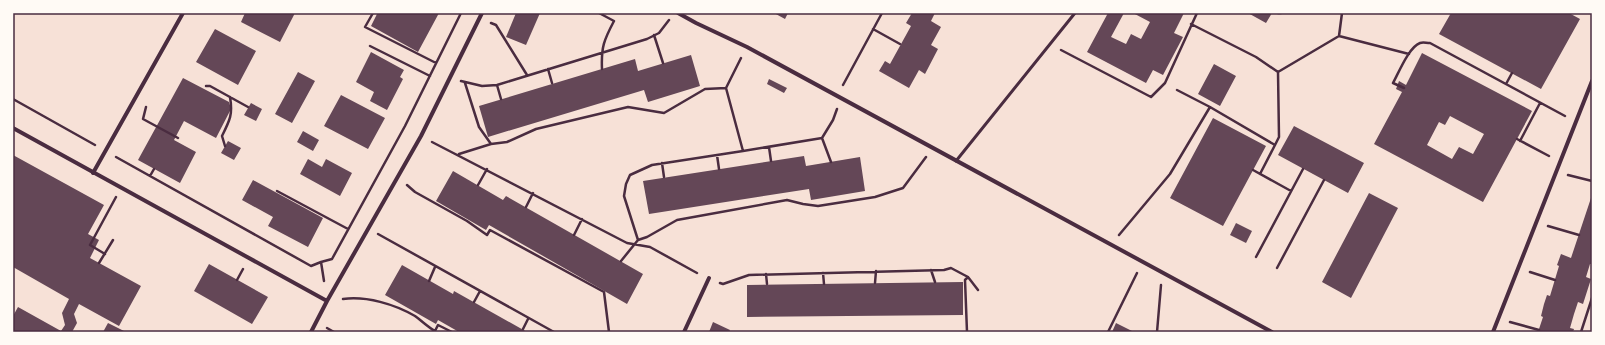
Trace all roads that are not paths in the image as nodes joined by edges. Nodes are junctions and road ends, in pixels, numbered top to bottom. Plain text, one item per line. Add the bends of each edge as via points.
1 (183, 13) edge
2 (482, 13) edge
3 (678, 13) edge
4 (1075, 13) edge
5 (1592, 81) edge
6 (13, 128) edge
7 (956, 161) junction
8 (93, 173) junction
9 (709, 278) road end
10 (327, 301) junction
11 (311, 332) edge
12 (684, 332) edge
13 (1272, 332) edge
14 (1493, 332) edge

1 - 8 street
2 - 10 street via 421,136
3 - 7 street via 747,47
4 - 7 lane
5 - 14 street
6 - 8 street
7 - 13 street
8 - 10 street
9 - 12 street
10 - 11 street

